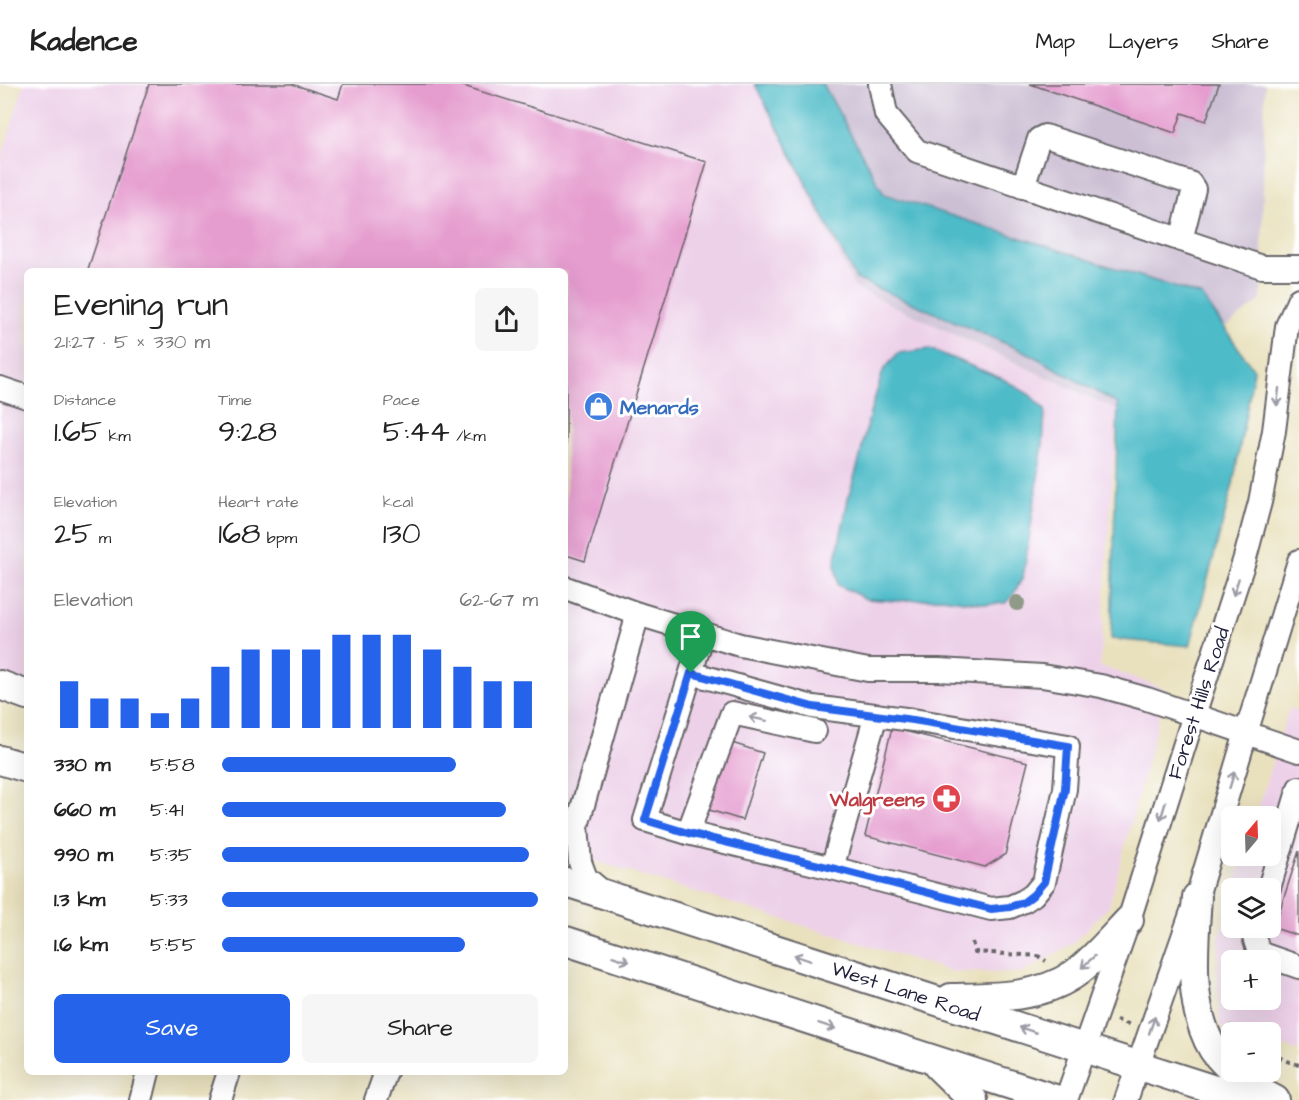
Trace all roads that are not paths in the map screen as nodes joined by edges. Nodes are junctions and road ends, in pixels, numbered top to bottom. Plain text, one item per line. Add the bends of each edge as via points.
1 (880, 84) edge
2 (1023, 187) junction
3 (1181, 240) junction
4 (1299, 267) edge
5 (1299, 299) edge
6 (0, 388) edge
7 (24, 396) edge
8 (1299, 561) edge
9 (568, 589) edge
10 (638, 614) junction
11 (703, 634) junction
12 (691, 673) junction
13 (0, 685) edge
14 (24, 694) edge
15 (0, 700) edge
16 (24, 708) edge
17 (876, 715) junction
18 (1194, 715) junction
19 (815, 731) dead end
20 (1246, 733) junction
21 (1299, 752) edge
22 (0, 760) edge
23 (24, 767) edge
24 (1299, 789) edge
25 (571, 832) edge
26 (688, 833) junction
27 (832, 868) junction
28 (1272, 878) edge
29 (568, 883) edge
30 (605, 894) junction
31 (1197, 897) junction
32 (1129, 920) junction
33 (1254, 938) edge
34 (568, 942) edge
35 (1299, 967) edge
36 (930, 999) junction
37 (1084, 1048) junction
38 (1221, 1058) edge
39 (932, 1060) junction
40 (1138, 1065) junction
41 (147, 1075) edge
42 (228, 1075) edge
43 (385, 1075) edge
44 (1247, 1082) edge
45 (141, 1100) edge
46 (219, 1100) edge
47 (376, 1100) edge
48 (973, 1100) edge
49 (1058, 1100) edge
50 (1066, 1100) edge
51 (1126, 1100) edge
52 (1246, 1100) edge
53 (1275, 1100) edge

1 - 2 street via 886,114 917,151
2 - 3 street
2 - 3 street via 1039,139 1045,136 1190,183 1194,189
3 - 4 street via 1262,267
5 -> 18 street, Forest Hills Road via 1287,326 1274,431 1260,502
6 - 7 street
8 - 20 street
9 - 10 street
10 - 11 street
10 - 25 street
11 - 12 street
11 - 18 street via 868,670 1042,676 1101,686
12 - 17 street via 813,707
12 - 26 street via 645,820
13 - 14 main road
15 - 16 main road
17 - 27 street
17 - 27 street via 1068,746 1065,789 1044,882 1024,902 991,909
18 - 20 street
18 -> 32 street, Forest Hills Road
19 -> 26 street via 732,713
20 - 21 street
31 -> 20 street
22 - 23 main road
24 - 28 street
25 - 30 street via 586,878
26 - 27 street
29 - 30 main road, West Lane Road
36 -> 30 main road, West Lane Road
31 - 38 main road via 1194,954 1199,1012 1206,1034
40 -> 31 street
32 -> 36 main road via 1074,975 1056,984 1029,993
32 - 37 street, Forest Hills Road
33 - 35 street via 1259,954
34 -> 39 main road
37 -> 36 main road, West Lane Road
37 - 40 main road, West Lane Road
37 - 50 street, Forest Hills Road
39 - 48 main road
39 - 49 main road
40 - 51 street
40 - 52 main road, West Lane Road
41 - 45 street
42 - 46 street
43 - 47 street
44 - 53 main road

